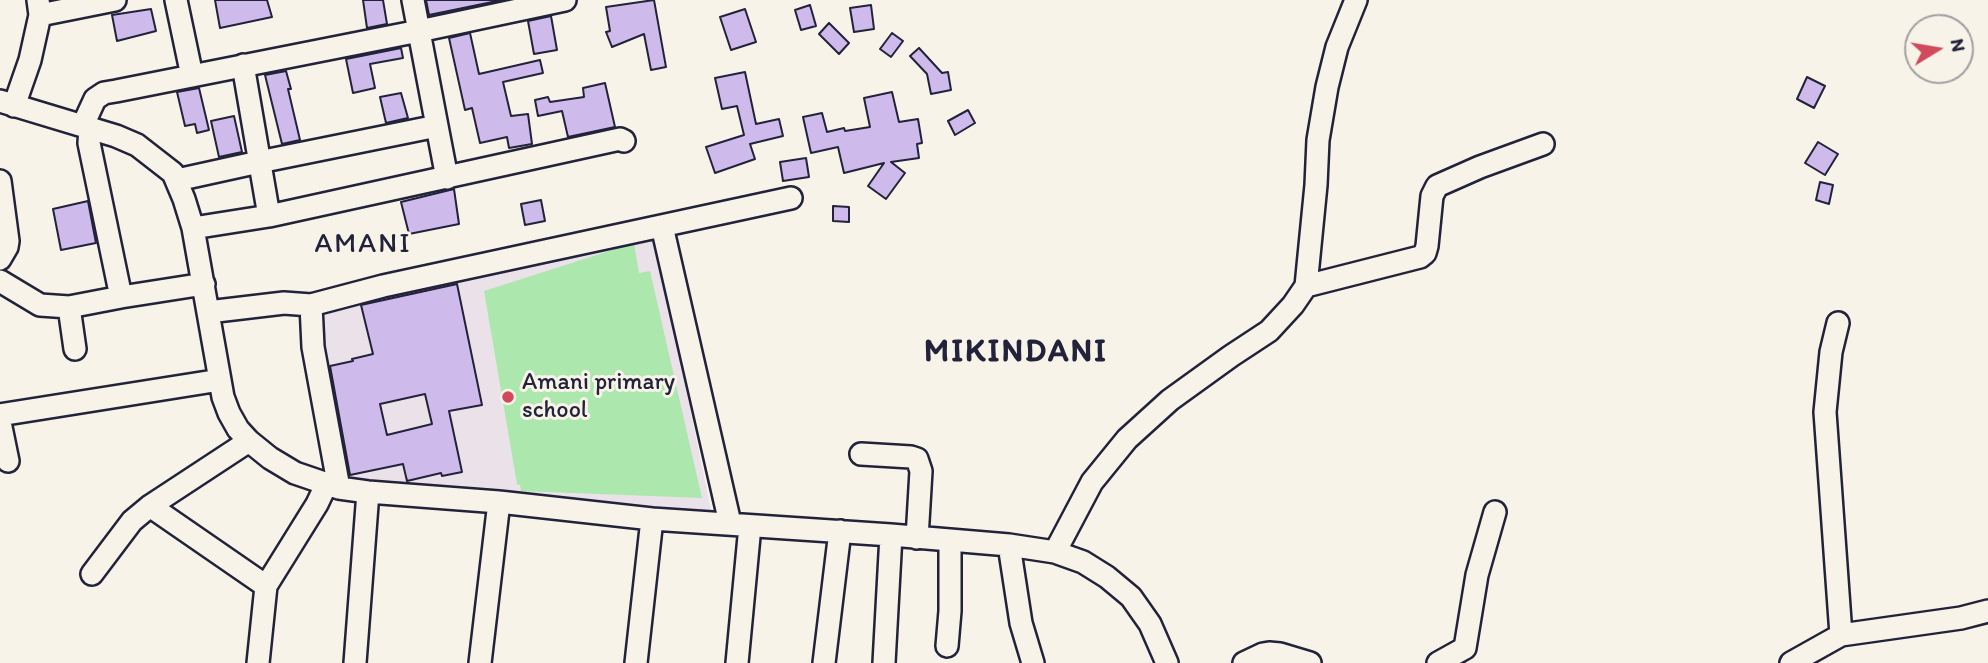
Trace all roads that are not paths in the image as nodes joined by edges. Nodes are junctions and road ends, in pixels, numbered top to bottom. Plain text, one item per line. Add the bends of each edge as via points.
1 (115, 0) edge
2 (176, 0) edge
3 (412, 0) edge
4 (565, 0) edge
5 (1356, 0) edge
6 (39, 8) edge
7 (419, 31) junction
8 (243, 65) junction
9 (192, 76) junction
10 (7, 104) edge
11 (437, 126) junction
12 (87, 127) junction
13 (624, 141) dead end
14 (1543, 144) dead end
15 (259, 162) junction
16 (447, 178) junction
17 (177, 180) junction
18 (0, 181) edge
19 (791, 198) dead end
20 (269, 216) junction
21 (662, 226) junction
22 (193, 228) junction
23 (0, 259) edge
24 (0, 281) edge
25 (204, 285) junction
26 (1306, 286) junction
27 (121, 296) junction
28 (311, 305) junction
29 (69, 307) junction
30 (208, 312) junction
31 (1838, 323) dead end
32 (75, 349) dead end
33 (220, 380) junction
34 (0, 415) edge
35 (0, 422) edge
36 (249, 441) junction
37 (861, 454) dead end
38 (8, 461) dead end
39 (332, 486) junction
40 (368, 492) junction
41 (499, 502) junction
42 (150, 506) junction
43 (1495, 512) dead end
44 (652, 519) junction
45 (740, 524) junction
46 (840, 531) junction
47 (891, 535) junction
48 (917, 538) junction
49 (950, 541) junction
50 (1009, 545) junction
51 (1055, 552) junction
52 (92, 574) dead end
53 (266, 586) junction
54 (1988, 611) edge
55 (1841, 635) junction
56 (947, 646) dead end
57 (1029, 662) edge
58 (258, 663) edge
59 (355, 663) edge
60 (480, 663) edge
61 (636, 663) edge
62 (737, 663) edge
63 (824, 663) edge
64 (884, 663) edge
65 (1167, 663) edge
66 (1244, 663) edge
67 (1310, 663) edge
68 (1437, 663) edge
69 (1790, 663) edge

1 - 6 street
2 - 9 street
3 - 7 street
4 - 7 street
5 - 26 street via 1337,47 1318,139
6 - 10 street via 30,60
7 - 8 street
7 - 11 street
8 - 9 street
8 - 15 street
9 - 12 street via 99,96
10 - 12 street
11 - 15 street
11 - 16 street
12 - 17 street via 137,145
12 - 27 street
13 - 16 street
14 - 26 street via 1437,186 1427,246 1420,257
15 - 17 street
15 - 20 street
16 - 20 street
17 - 22 street
18 - 23 street via 8,241
19 - 21 street
20 - 22 street
21 - 28 street
21 - 45 street
22 - 25 street
24 - 29 street via 40,305
25 - 27 street
25 - 30 street
26 - 51 street via 1269,331 1170,400 1128,439 1092,482
27 - 29 street
28 - 30 street via 284,303
28 - 39 street
29 - 32 street
30 - 33 street
31 - 55 street via 1825,412
33 - 34 street
33 - 36 street via 229,413
35 - 38 street
36 - 39 street via 295,473
36 - 42 street
37 - 48 street via 917,459
39 - 40 street
39 - 53 street
40 - 41 street
40 - 59 street
41 - 44 street
41 - 60 street
42 - 52 street via 132,521
42 - 53 street
43 - 68 street via 1477,575 1465,648
44 - 45 street
44 - 61 street
45 - 46 street
45 - 62 street
46 - 47 street
46 - 63 street
47 - 48 street
47 - 64 street
48 - 49 street
49 - 50 street
49 - 56 street
50 - 51 street
50 - 57 street
51 - 65 street via 1083,562 1131,597 1150,624
53 - 58 street
54 - 55 street
55 - 69 street
66 - 67 street via 1269,653

